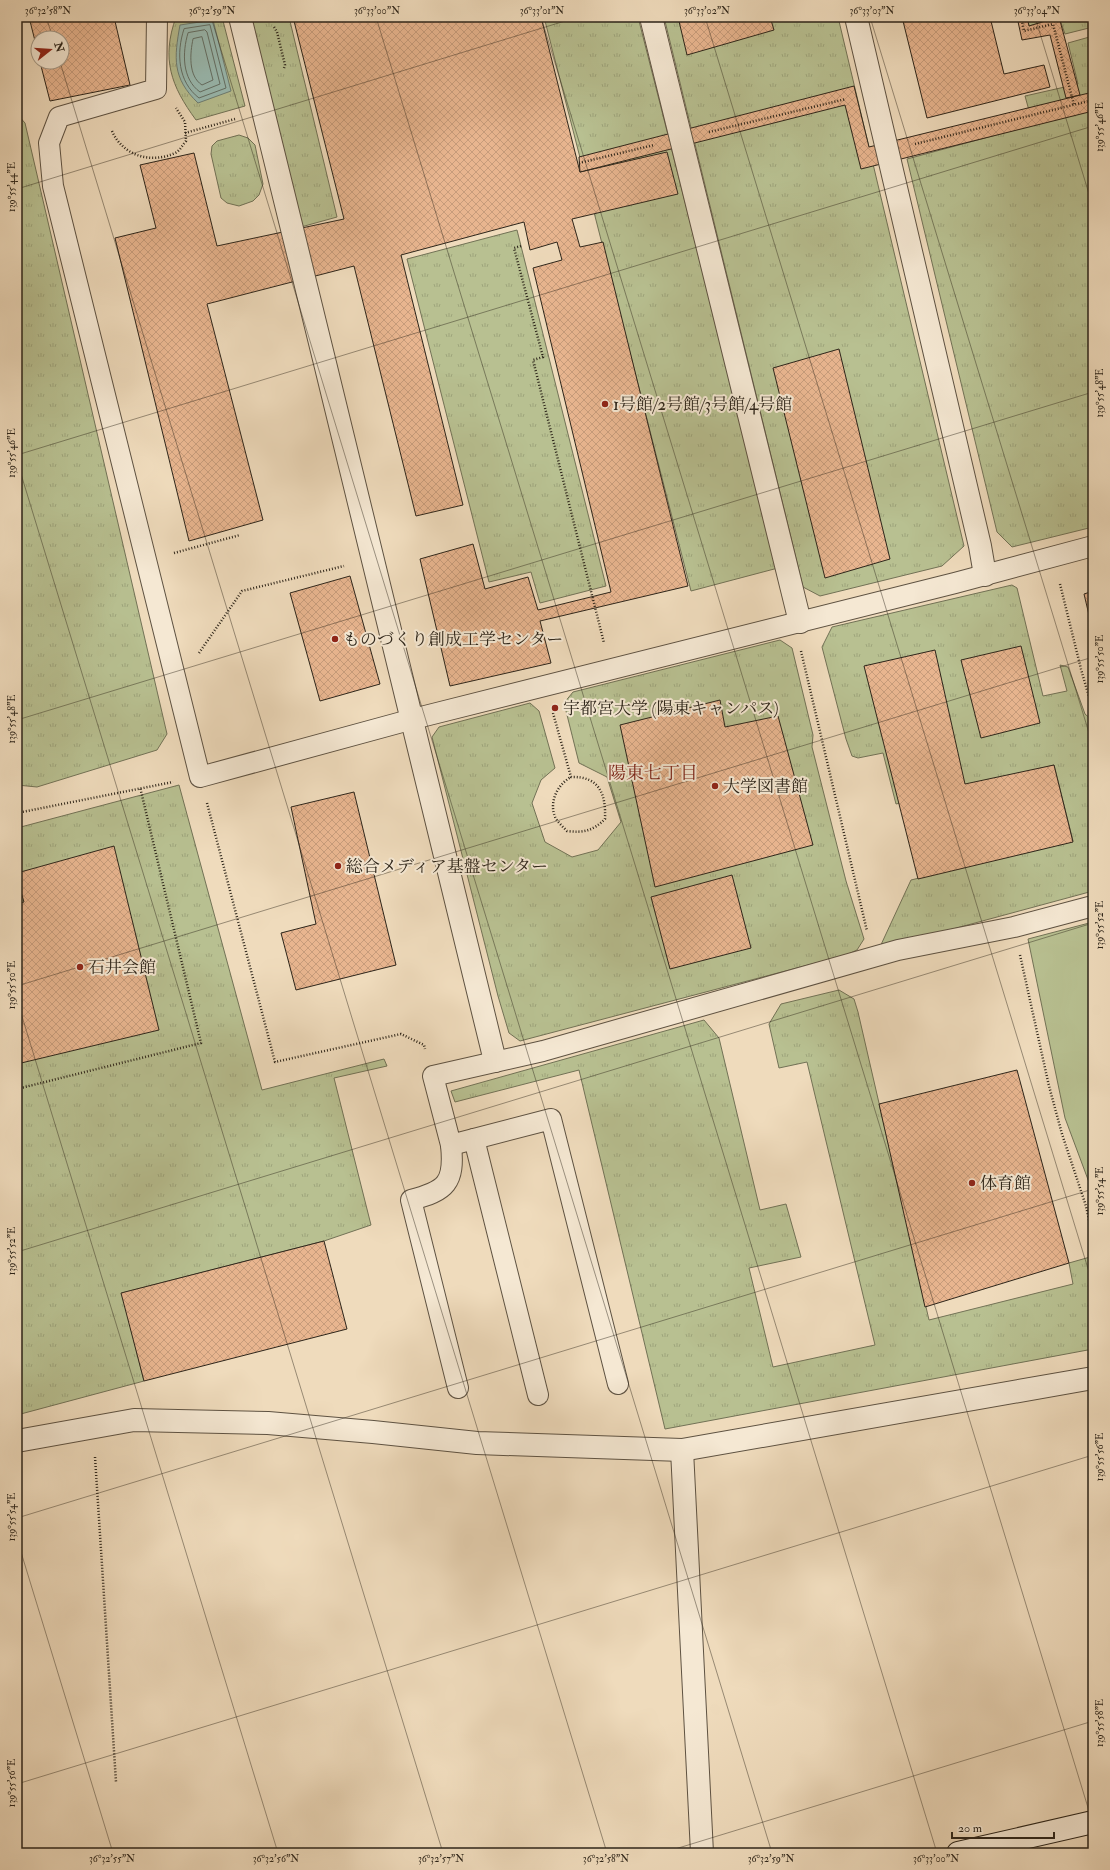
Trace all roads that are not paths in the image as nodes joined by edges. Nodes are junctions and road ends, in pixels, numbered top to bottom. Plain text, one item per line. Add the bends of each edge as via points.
1 (157, 17) edge
2 (240, 17) edge
3 (651, 17) edge
4 (856, 17) edge
5 (1093, 546) edge
6 (985, 575) junction
7 (797, 623) junction
8 (413, 719) junction
9 (1093, 906) edge
10 (494, 1061) junction
11 (474, 1139) junction
12 (451, 1145) junction
13 (1093, 1378) edge
14 (618, 1384) dead end
15 (458, 1388) dead end
16 (538, 1395) dead end
17 (17, 1440) edge
18 (682, 1450) junction
19 (1093, 1822) edge
20 (702, 1853) edge
21 (958, 1853) edge

1 - 8 lane via 156,89 59,117 49,143 53,186 200,777
2 - 8 street
3 - 7 street
4 - 6 street
5 - 6 lane
6 - 7 lane
7 - 8 lane
8 - 10 street
9 - 10 lane via 1014,927 898,950 542,1051
10 - 12 lane via 433,1076
11 - 12 lane
11 - 14 lane via 551,1119
11 - 16 lane
12 - 15 lane via 451,1175 443,1187 430,1195 410,1200
13 - 18 street
17 - 18 street via 134,1420 268,1423 476,1443
18 - 20 street
19 - 21 street

